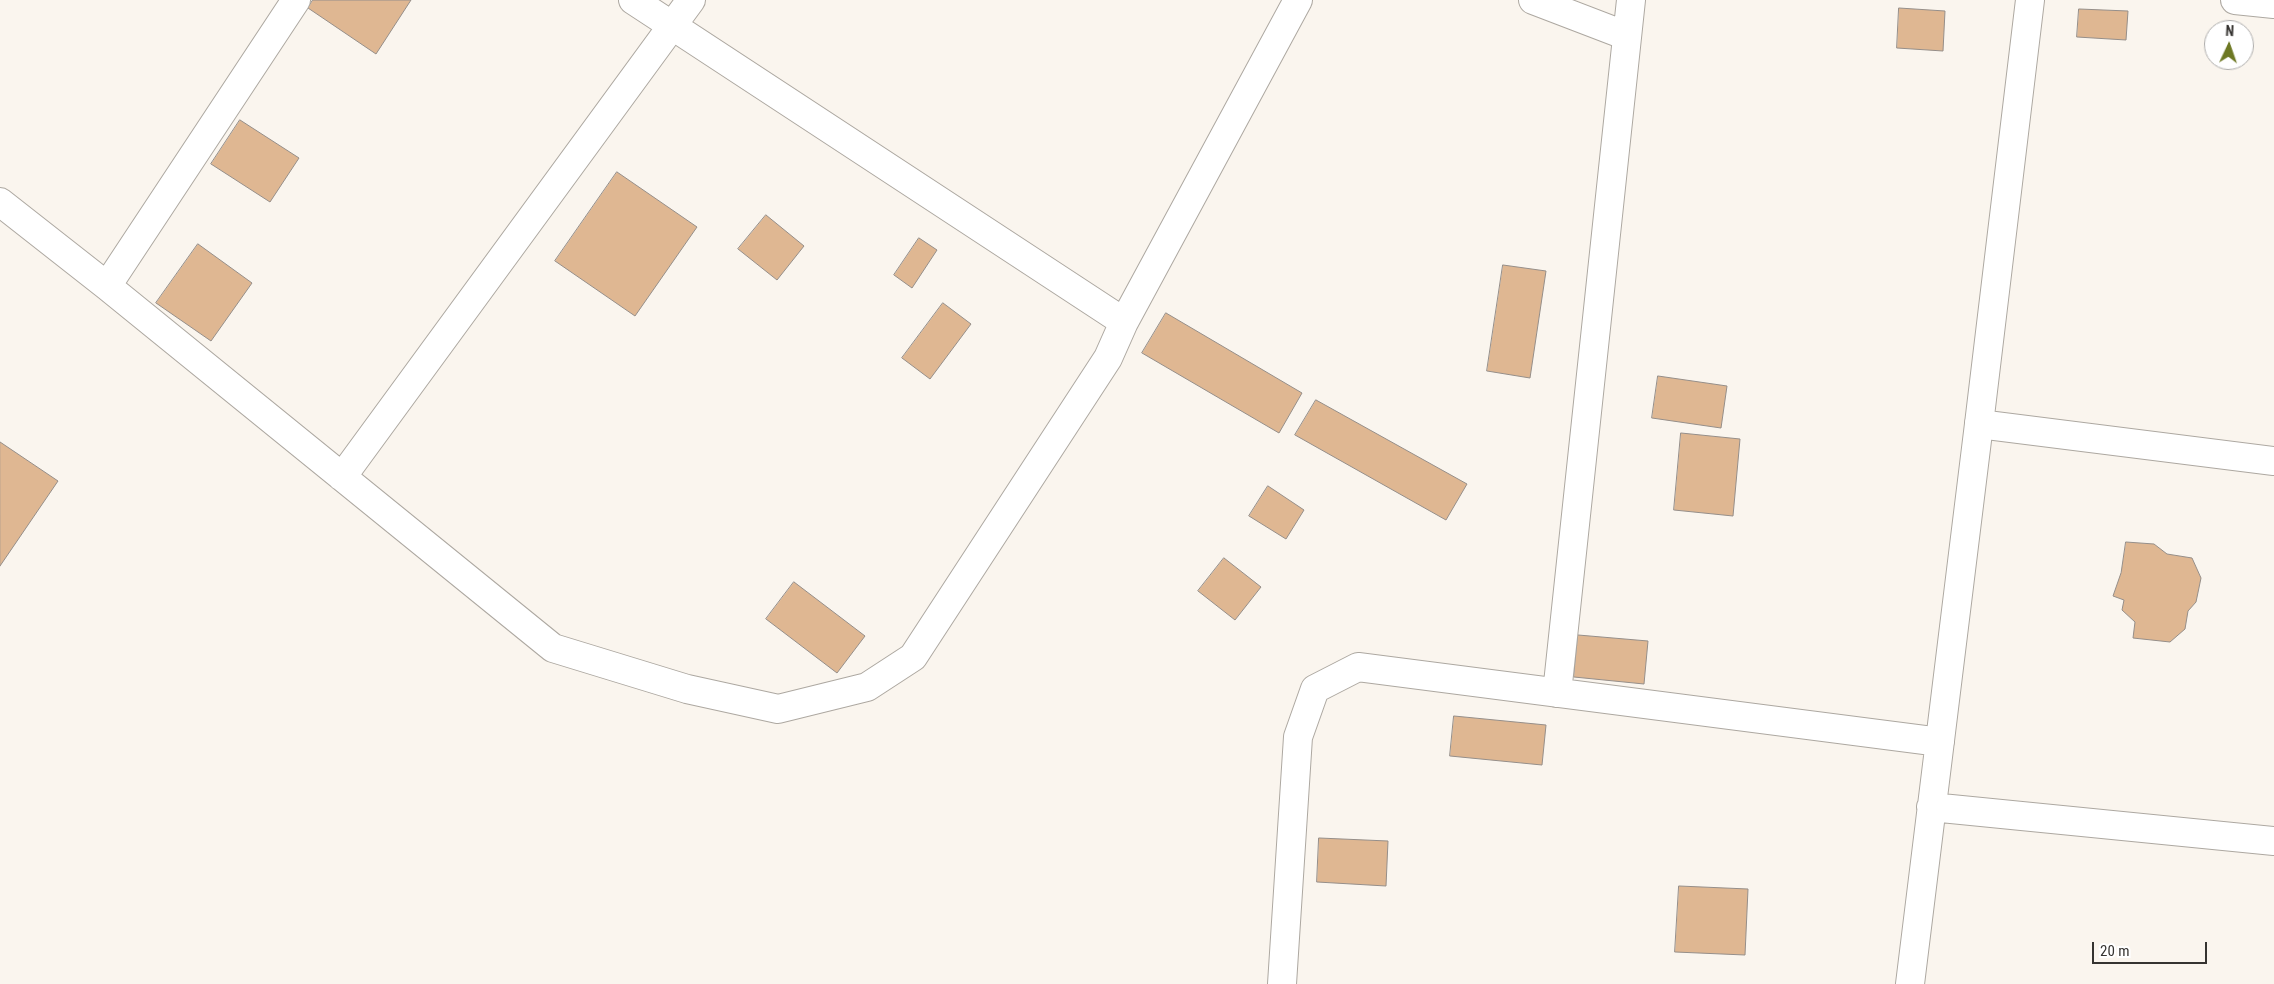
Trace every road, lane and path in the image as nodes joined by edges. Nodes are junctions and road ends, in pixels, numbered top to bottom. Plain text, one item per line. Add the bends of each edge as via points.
1 (296, 0) edge
2 (633, 0) edge
3 (691, 0) edge
4 (1298, 0) edge
5 (1533, 0) edge
6 (1631, 0) edge
7 (2030, 0) edge
8 (2235, 0) edge
9 (2274, 4) edge
10 (672, 26) junction
11 (1627, 36) junction
12 (0, 202) edge
13 (107, 286) junction
14 (1124, 322) junction
15 (1979, 424) junction
16 (2274, 461) edge
17 (342, 477) junction
18 (1558, 692) junction
19 (1940, 742) junction
20 (1931, 807) junction
21 (2274, 841) edge
22 (1282, 984) edge
23 (1910, 984) edge

1 - 13 street
2 - 10 street
3 - 10 street
4 - 14 street
5 - 11 street
6 - 11 street
7 - 15 street
8 - 9 street
10 - 14 street
10 - 17 street
11 - 18 street
12 - 13 street
13 - 17 street
14 - 17 street via 1108,358 913,657 867,687 778,709 687,690 553,648
15 - 16 street
15 - 19 street
18 - 19 street
18 - 22 street via 1358,667 1315,689 1298,737
19 - 20 street
20 - 21 street
20 - 23 street

